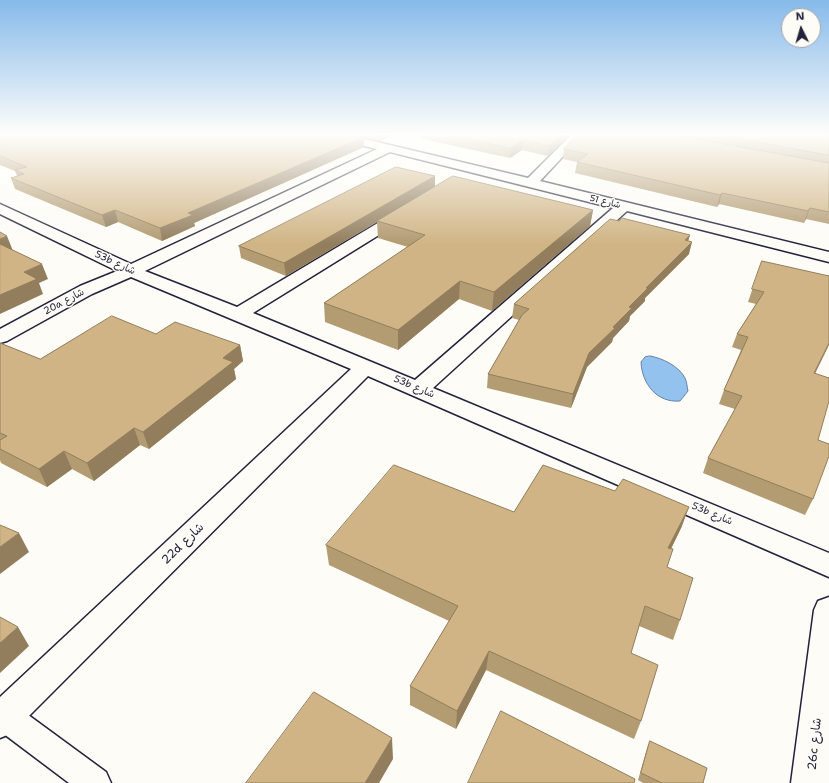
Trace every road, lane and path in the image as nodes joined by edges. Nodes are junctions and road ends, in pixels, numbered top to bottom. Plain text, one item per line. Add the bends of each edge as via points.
1 (340, 172) edge
2 (473, 172) edge
3 (482, 172) edge
4 (541, 172) edge
5 (456, 182) edge
6 (530, 183) junction
7 (415, 207) edge
8 (623, 207) junction
9 (0, 208) edge
10 (829, 257) edge
11 (131, 271) junction
12 (238, 314) junction
13 (0, 337) edge
14 (365, 366) junction
15 (418, 389) junction
16 (829, 564) edge
17 (829, 610) edge
18 (2, 718) edge
19 (95, 783) edge
20 (810, 783) edge

1 - 11 street, 20a شارع
2 - 5 street
3 - 6 street, شارع 51
4 - 6 street
6 - 8 street, شارع 51
7 - 12 street
8 - 10 street, شارع 51
8 - 15 street
9 - 11 street, 53b شارع
11 - 12 street, 53b شارع
11 - 13 street, 20a شارع via 65,301
12 - 14 street, 53b شارع
14 - 15 street, 53b شارع
14 - 18 street, 22d شارع
15 - 16 street, 53b شارع
17 - 20 street, 26c شارع
18 - 19 lane

